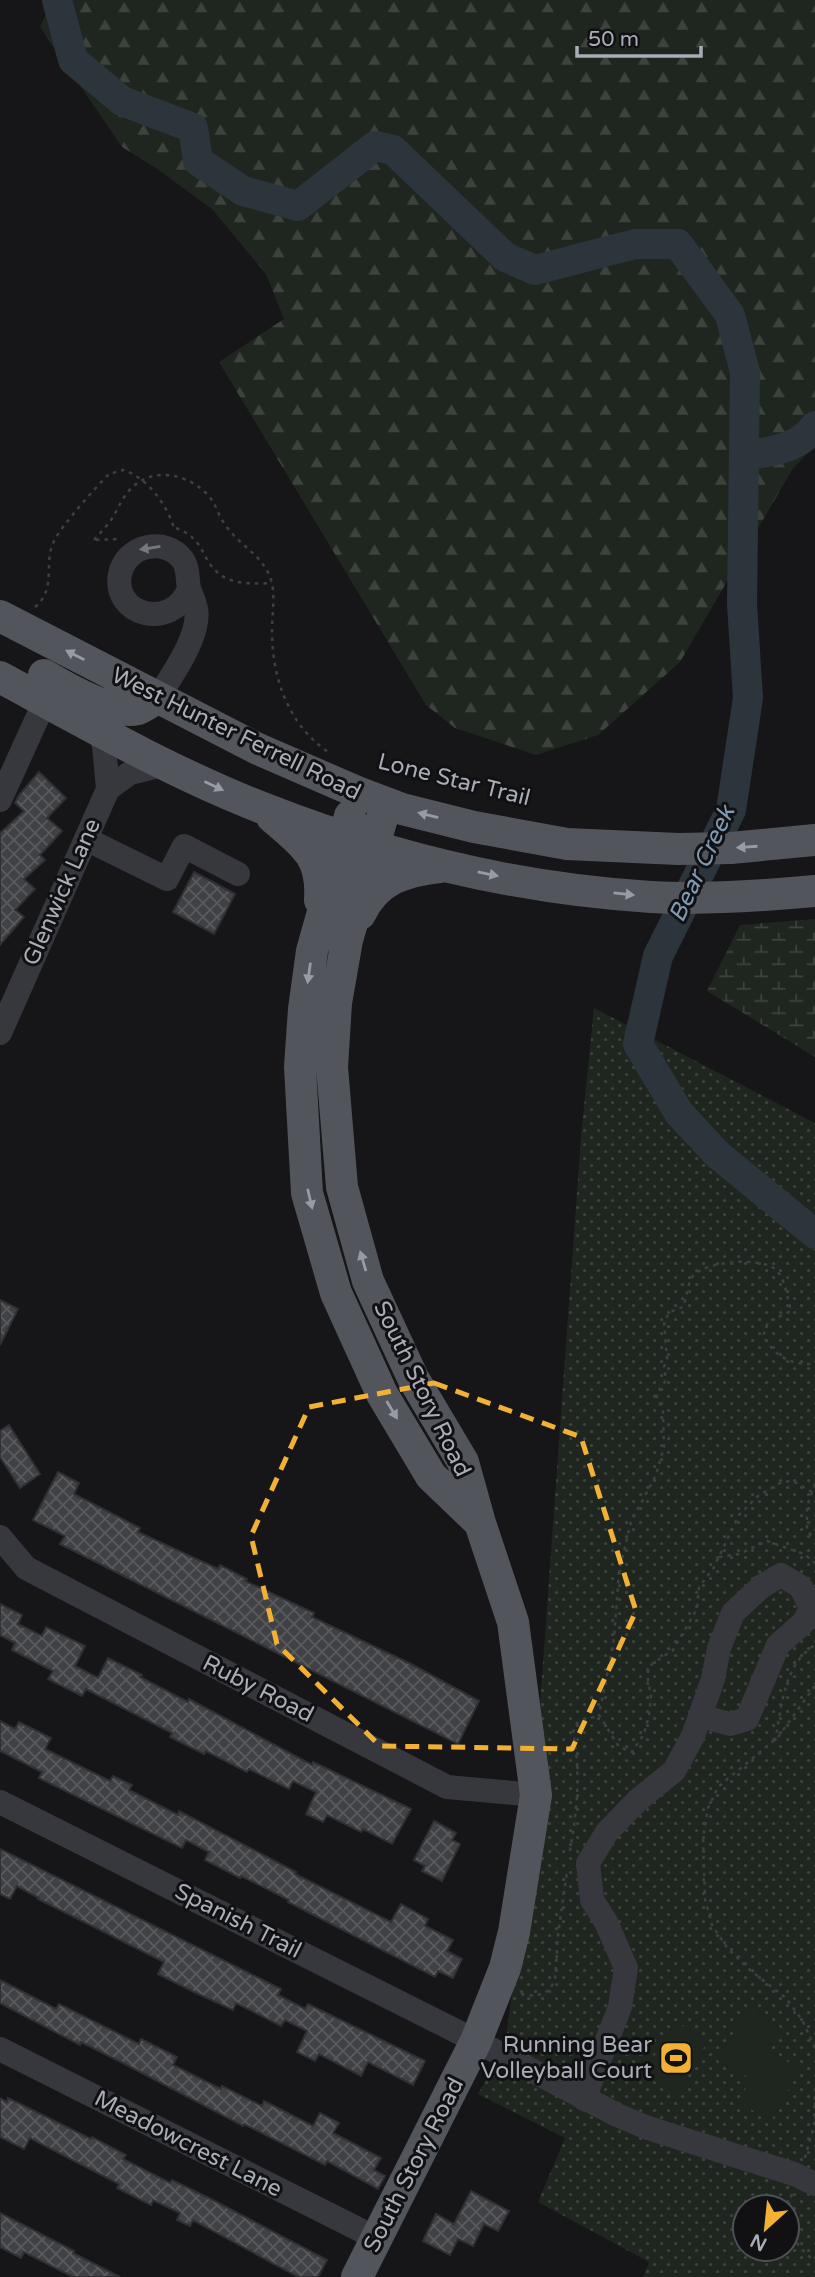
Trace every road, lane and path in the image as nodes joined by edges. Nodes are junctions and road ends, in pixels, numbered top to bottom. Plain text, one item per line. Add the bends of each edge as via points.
1 (141, 480) junction
2 (94, 540) dead end
3 (173, 551) junction
4 (189, 589) junction
5 (14, 613) edge
6 (160, 615) junction
7 (183, 654) junction
8 (0, 659) edge
9 (0, 677) edge
10 (158, 698) junction
11 (45, 701) junction
12 (99, 730) junction
13 (328, 753) dead end
14 (166, 764) junction
15 (108, 789) junction
16 (356, 792) junction
17 (0, 800) edge
18 (386, 804) junction
19 (260, 807) junction
20 (345, 836) junction
21 (86, 839) junction
22 (815, 840) edge
23 (374, 846) junction
24 (447, 866) junction
25 (239, 874) dead end
26 (815, 891) edge
27 (319, 927) junction
28 (347, 940) junction
29 (0, 1033) edge
30 (815, 1364) edge
31 (815, 1484) edge
32 (812, 1492) junction
33 (480, 1523) junction
34 (0, 1537) edge
35 (815, 1539) edge
36 (719, 1557) junction
37 (815, 1563) edge
38 (815, 1646) edge
39 (815, 1686) edge
40 (599, 1715) junction
41 (700, 1716) junction
42 (775, 1741) junction
43 (536, 1795) junction
44 (0, 1802) edge
45 (570, 1851) dead end
46 (568, 1864) dead end
47 (521, 1994) dead end
48 (477, 2041) junction
49 (815, 2048) edge
50 (0, 2049) edge
51 (584, 2099) junction
52 (815, 2184) edge
53 (376, 2238) junction
54 (357, 2277) edge

1 - 2 path
1 - 3 path via 169,514 174,527
1 - 5 path via 122,470 105,478 54,541 46,595 37,606
1 - 13 path via 164,474 195,484 214,503 230,532 266,566 274,600 273,661 279,684 300,724
3 - 4 street via 187,567
3 -> 6 street via 152,545 141,548 124,562 120,575 125,600 135,609
4 - 6 street via 178,606
4 - 7 street via 196,602 196,623
10 -> 5 main road, West Hunter Ferrell Road
6 - 7 street
7 - 10 street
8 - 10 main road via 109,706 137,709
9 - 11 main road, West Hunter Ferrell Road
10 - 16 main road, West Hunter Ferrell Road
11 - 12 main road, West Hunter Ferrell Road
11 - 17 street
12 - 14 main road, West Hunter Ferrell Road
12 - 15 street, Glenwick Lane
14 - 15 street, Glenwick Lane via 130,773
14 -> 19 main road, West Hunter Ferrell Road
15 - 21 street, Glenwick Lane
16 - 18 main road, West Hunter Ferrell Road
16 - 20 main road, South Story Road
22 -> 18 main road, West Hunter Ferrell Road via 678,849 567,844
18 - 23 main road, South Story Road
19 - 20 main road, West Hunter Ferrell Road
19 - 27 main road via 313,857 322,879
20 - 23 main road, West Hunter Ferrell Road
20 - 27 main road, South Story Road
21 - 25 street via 167,879 184,846
21 - 29 street, Glenwick Lane
23 - 24 main road, West Hunter Ferrell Road
23 - 28 main road, South Story Road
24 -> 26 main road, West Hunter Ferrell Road via 556,887 652,897
24 - 28 main road via 412,870 376,890
27 -> 33 main road, South Story Road via 304,1009 300,1066 307,1193 336,1293 382,1394 431,1476
33 -> 28 main road, South Story Road via 463,1462 413,1378 368,1281 342,1187 332,1067 336,1003
30 - 40 path via 785,1361 763,1336 768,1322 791,1311 774,1268 745,1262 703,1268 692,1276 683,1307 670,1312 664,1321 666,1380 656,1395 663,1410 664,1447 656,1475 631,1522 619,1572 614,1639
31 - 32 path
32 - 35 path via 807,1531
32 - 36 path via 793,1481 758,1496 732,1526
33 - 43 main road, South Story Road via 513,1622
34 - 43 street, Ruby Road via 26,1568 447,1787
36 - 37 path via 739,1555 767,1541 804,1553
36 - 40 path via 699,1587 697,1609 673,1650 648,1670 649,1715 632,1752 619,1747
38 - 42 path via 795,1664 787,1682
39 - 42 path
40 - 45 path via 577,1723 573,1731 578,1757 577,1813
41 - 41 street via 733,1613 781,1575 801,1587 811,1608 804,1622 778,1645 747,1718 730,1724
41 - 51 street via 674,1770 607,1832 588,1864 592,1900 626,1968 620,2007
42 - 49 path via 724,1780 708,1808 705,1899 712,1925 728,1949 786,1998
43 - 48 main road, South Story Road via 514,1932
44 - 48 street, Spanish Trail
46 - 47 path via 555,1979 550,1990 536,1996
48 - 51 street, Spanish Trail
48 - 53 main road, South Story Road
50 - 53 street, Meadowcrest Lane
51 - 52 street, Spanish Trail via 648,2128
53 - 54 main road, South Story Road

